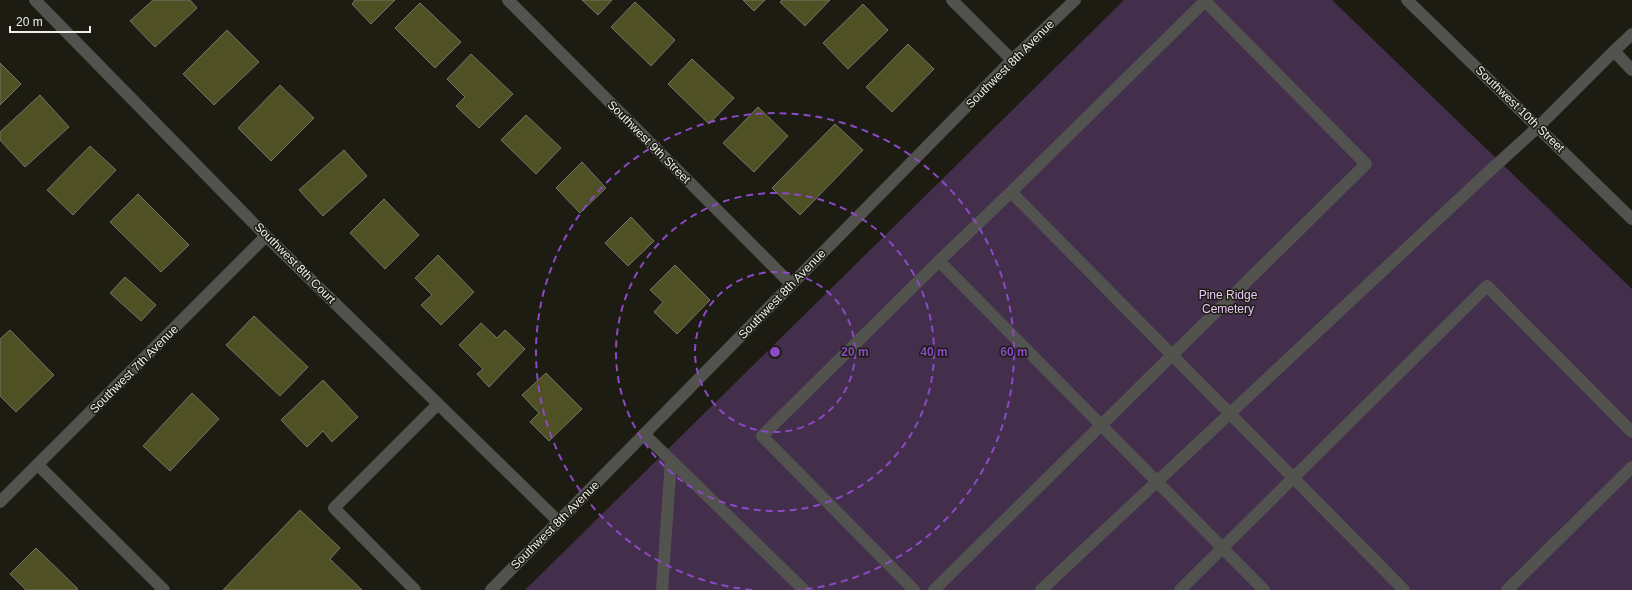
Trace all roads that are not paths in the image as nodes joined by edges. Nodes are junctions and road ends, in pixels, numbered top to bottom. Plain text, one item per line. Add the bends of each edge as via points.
1 (35, 0) edge
2 (508, 0) edge
3 (952, 0) edge
4 (1074, 0) edge
5 (1407, 0) edge
6 (1632, 34) edge
7 (1614, 51) junction
8 (1012, 60) junction
9 (1632, 70) edge
10 (1538, 127) junction
11 (1011, 192) junction
12 (1632, 219) edge
13 (266, 236) junction
14 (939, 261) junction
15 (791, 284) junction
16 (1172, 356) junction
17 (438, 404) junction
18 (1229, 414) junction
19 (1102, 425) junction
20 (1632, 432) edge
21 (644, 434) junction
22 (671, 460) junction
23 (38, 465) junction
24 (1632, 466) edge
25 (1293, 478) junction
26 (1157, 482) junction
27 (0, 502) edge
28 (559, 522) junction
29 (1222, 548) junction
30 (164, 590) edge
31 (415, 590) edge
32 (491, 590) edge
33 (662, 590) edge
34 (804, 590) edge
35 (914, 590) edge
36 (934, 590) edge
37 (1041, 590) edge
38 (1180, 590) edge
39 (1264, 590) edge
40 (1404, 590) edge
41 (1507, 590) edge

1 - 13 street, Southwest 8th Court
2 - 15 street, Southwest 9th Street
3 - 8 street
4 - 8 street, Southwest 8th Avenue
5 - 10 street, Southwest 10th Street
6 - 7 street
7 - 9 street
7 - 10 street
8 - 15 street, Southwest 8th Avenue
10 - 12 street, Southwest 10th Street
10 - 18 street
11 - 14 street
11 - 16 street
11 - 16 street via 1205,1 1366,164
13 - 17 street, Southwest 8th Court
13 - 23 street, Southwest 7th Avenue
14 - 19 street
14 - 35 street via 762,436
15 - 21 street, Southwest 8th Avenue
16 - 18 street
16 - 19 street
17 - 28 street, Southwest 8th Court
17 - 31 street via 334,508
18 - 25 street
18 - 26 street
19 - 26 street
19 - 36 street
20 - 25 street via 1487,286
21 - 22 street
21 - 28 street, Southwest 8th Avenue
22 - 33 street
22 - 34 street
23 - 27 street, Southwest 7th Avenue
23 - 30 street
24 - 41 street
25 - 29 street
25 - 40 street
26 - 29 street
26 - 37 street
28 - 32 street, Southwest 8th Avenue
29 - 38 street
29 - 39 street

